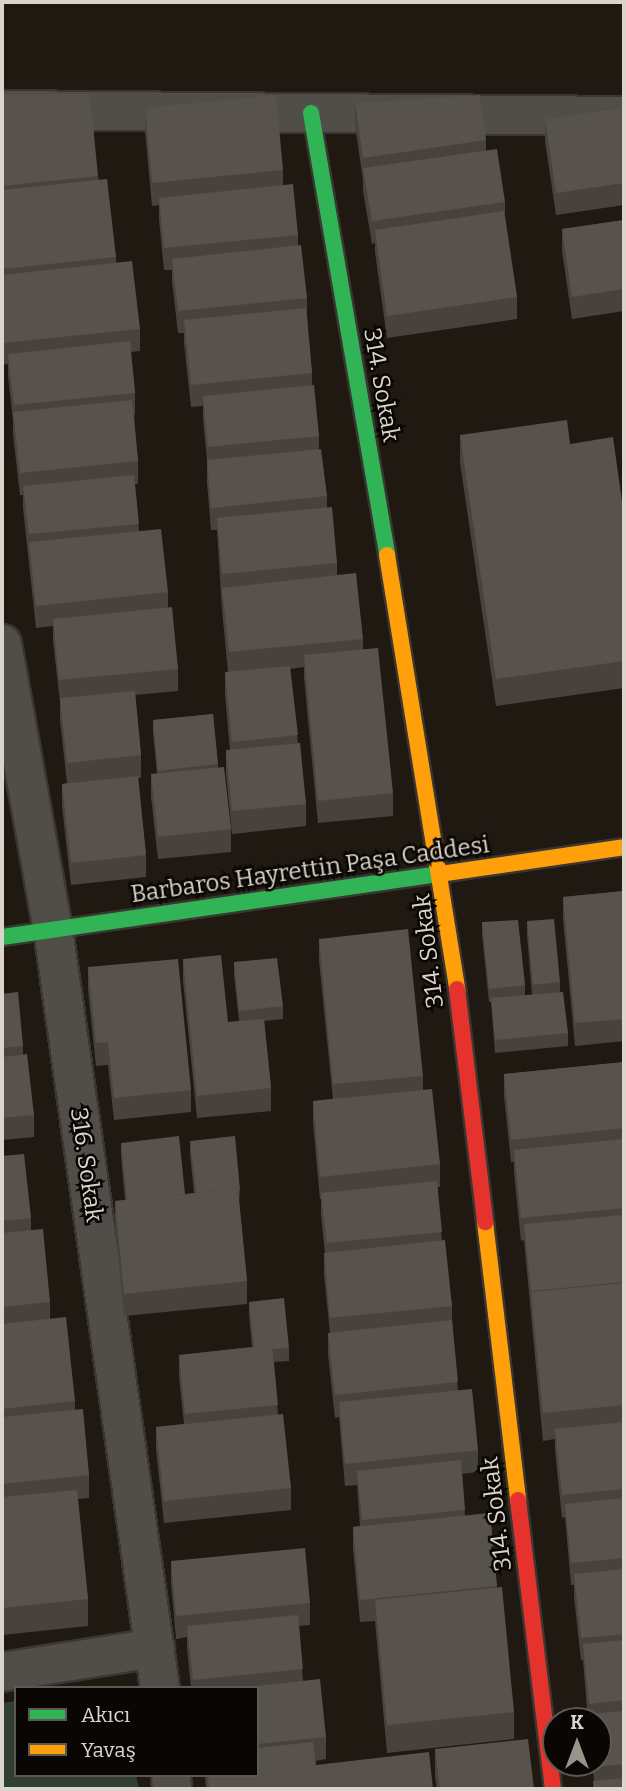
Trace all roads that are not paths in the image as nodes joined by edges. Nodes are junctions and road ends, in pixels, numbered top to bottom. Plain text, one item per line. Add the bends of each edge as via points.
1 (2, 110) edge
2 (311, 113) junction
3 (624, 116) edge
4 (2, 644) edge
5 (624, 847) edge
6 (443, 876) junction
7 (53, 929) junction
8 (2, 937) edge
9 (155, 1648) junction
10 (2, 1672) edge
11 (160, 1686) edge
12 (553, 1789) edge

1 - 2 street
2 - 3 street
2 - 6 street, 314. Sokak
4 - 7 street, 316. Sokak
5 - 6 street, Barbaros Hayrettin Paşa Caddesi
6 - 7 street, Barbaros Hayrettin Paşa Caddesi
6 - 12 street, 314. Sokak
7 - 8 street, Barbaros Hayrettin Paşa Caddesi
7 - 9 street, 316. Sokak
9 - 10 street
9 - 11 street, 316. Sokak

